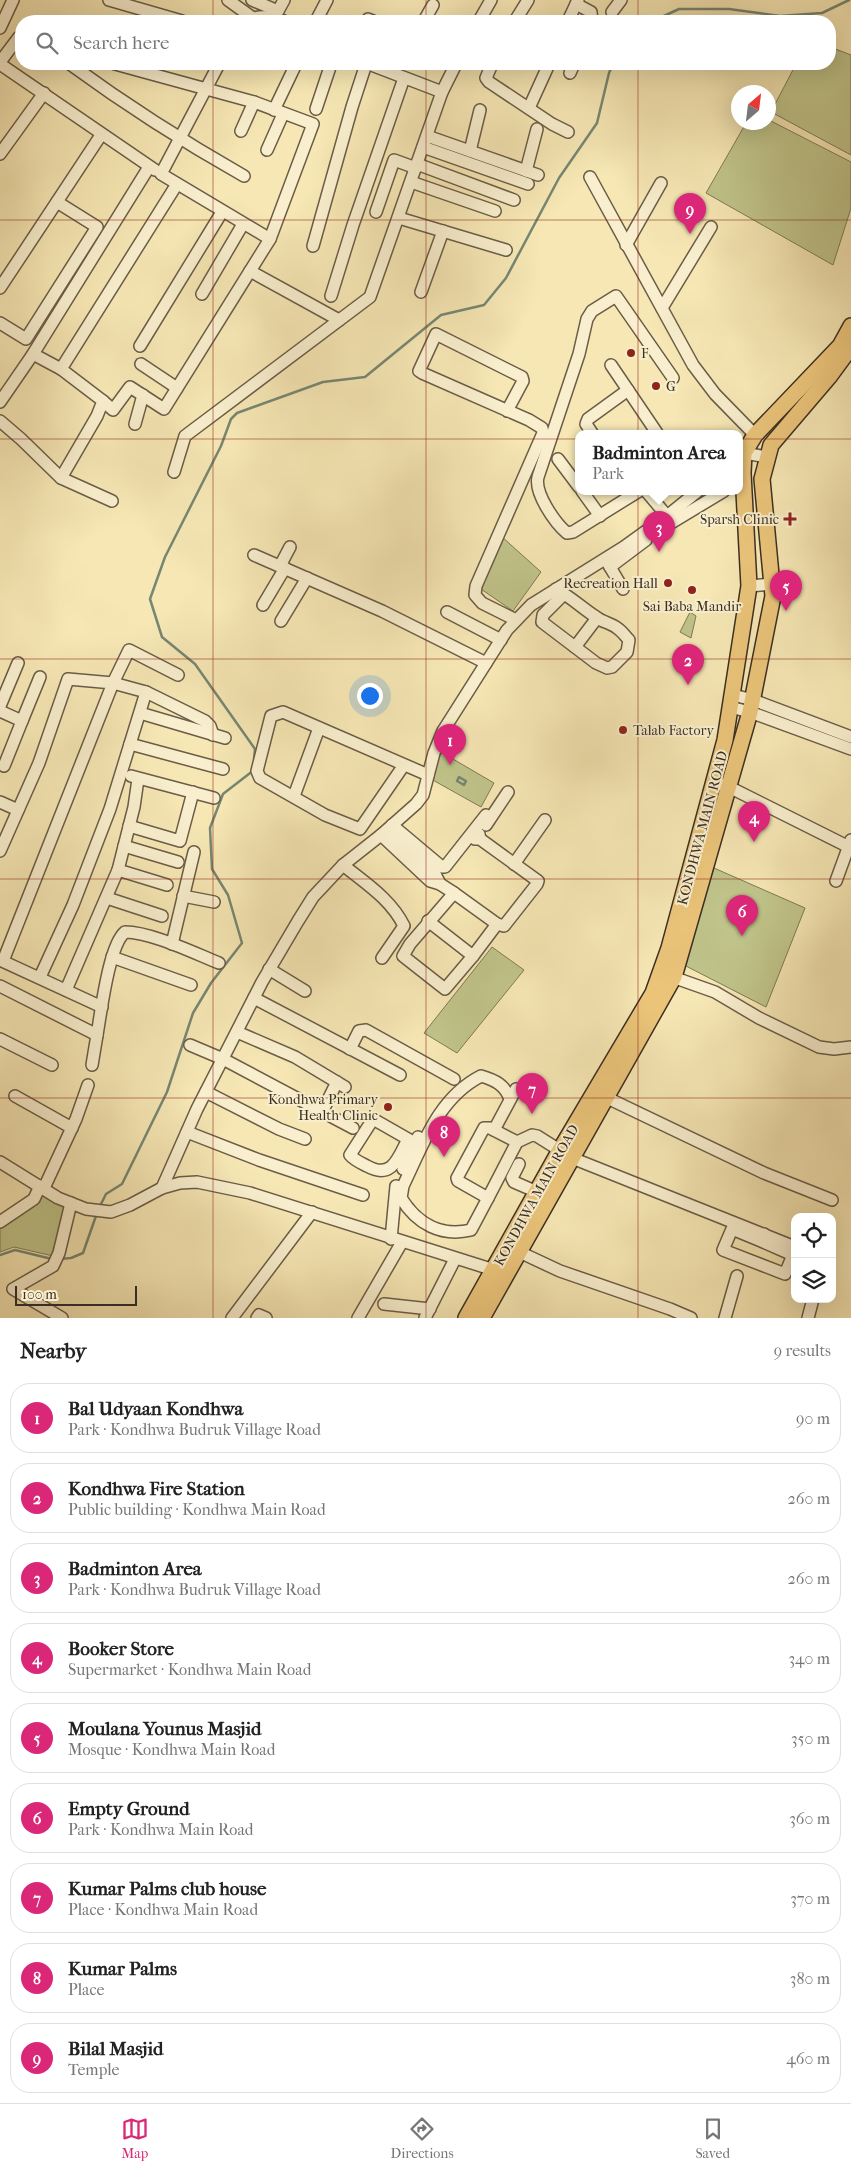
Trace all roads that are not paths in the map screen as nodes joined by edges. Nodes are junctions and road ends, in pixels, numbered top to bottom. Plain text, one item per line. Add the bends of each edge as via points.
1 (13, 0) edge
2 (109, 0) edge
3 (228, 0) edge
4 (252, 0) edge
5 (284, 0) edge
6 (327, 0) edge
7 (491, 0) edge
8 (528, 0) edge
9 (620, 0) edge
10 (433, 2) edge
11 (577, 2) edge
12 (612, 12) dead end
13 (161, 15) edge
14 (244, 15) edge
15 (319, 15) edge
16 (427, 15) edge
17 (483, 15) edge
18 (519, 15) edge
19 (571, 15) edge
20 (591, 15) edge
21 (0, 30) edge
22 (15, 36) edge
23 (15, 44) edge
24 (0, 63) edge
25 (79, 70) edge
26 (137, 70) edge
27 (216, 70) edge
28 (294, 70) edge
29 (329, 70) edge
30 (366, 70) edge
31 (383, 70) edge
32 (453, 70) edge
33 (488, 70) edge
34 (546, 70) edge
35 (404, 78) junction
36 (207, 89) junction
37 (442, 92) junction
38 (44, 93) junction
39 (254, 102) junction
40 (529, 108) junction
41 (316, 109) dead end
42 (480, 110) dead end
43 (278, 112) junction
44 (537, 128) dead end
45 (241, 131) dead end
46 (568, 132) dead end
47 (102, 135) junction
48 (180, 139) junction
49 (425, 141) junction
50 (267, 150) dead end
51 (470, 151) junction
52 (0, 154) edge
53 (417, 166) junction
54 (149, 167) junction
55 (526, 171) junction
56 (161, 174) junction
57 (538, 175) dead end
58 (244, 176) dead end
59 (590, 177) dead end
60 (411, 182) junction
61 (661, 183) dead end
62 (177, 184) junction
63 (528, 184) dead end
64 (514, 200) dead end
65 (57, 202) junction
66 (495, 211) dead end
67 (222, 212) junction
68 (376, 212) dead end
69 (399, 218) junction
70 (244, 224) junction
71 (711, 227) dead end
72 (443, 231) junction
73 (270, 239) junction
74 (626, 245) junction
75 (313, 246) dead end
76 (506, 250) dead end
77 (250, 271) junction
78 (0, 288) edge
79 (422, 292) dead end
80 (202, 294) dead end
81 (331, 296) dead end
82 (662, 308) junction
83 (340, 320) junction
84 (0, 323) edge
85 (851, 326) edge
86 (140, 346) dead end
87 (851, 347) edge
88 (33, 354) junction
89 (141, 364) dead end
90 (611, 364) dead end
91 (61, 368) junction
92 (673, 378) dead end
93 (177, 388) junction
94 (628, 390) junction
95 (143, 395) junction
96 (103, 401) junction
97 (0, 402) edge
98 (506, 410) junction
99 (0, 421) edge
100 (135, 424) dead end
101 (590, 430) edge
102 (655, 430) edge
103 (755, 435) junction
104 (743, 453) edge
105 (743, 455) edge
106 (767, 457) junction
107 (558, 459) dead end
108 (174, 472) dead end
109 (60, 478) junction
110 (575, 482) edge
111 (585, 495) edge
112 (629, 495) edge
113 (649, 495) edge
114 (693, 495) edge
115 (717, 495) edge
116 (742, 495) edge
117 (112, 501) dead end
118 (600, 516) junction
119 (667, 516) junction
120 (290, 547) dead end
121 (254, 555) dead end
122 (607, 563) junction
123 (283, 567) junction
124 (307, 578) junction
125 (772, 584) junction
126 (749, 586) junction
127 (623, 589) dead end
128 (560, 592) junction
129 (263, 605) dead end
130 (447, 612) dead end
131 (597, 618) junction
132 (516, 620) junction
133 (280, 621) dead end
134 (501, 640) junction
135 (575, 647) junction
136 (18, 663) dead end
137 (486, 664) junction
138 (178, 675) dead end
139 (40, 677) dead end
140 (113, 683) junction
141 (146, 692) junction
142 (731, 701) junction
143 (0, 706) edge
144 (752, 706) junction
145 (0, 711) edge
146 (140, 713) junction
147 (22, 721) junction
148 (319, 728) junction
149 (213, 735) junction
150 (851, 737) edge
151 (225, 738) dead end
152 (130, 744) junction
153 (851, 750) edge
154 (720, 762) junction
155 (404, 765) junction
156 (4, 766) dead end
157 (735, 767) junction
158 (223, 769) dead end
159 (122, 774) junction
160 (428, 775) junction
161 (138, 779) junction
162 (714, 782) junction
163 (729, 787) junction
164 (193, 792) junction
165 (508, 792) dead end
166 (294, 796) junction
167 (214, 798) dead end
168 (0, 802) edge
169 (18, 810) junction
170 (486, 814) dead end
171 (544, 820) dead end
172 (129, 826) junction
173 (386, 830) junction
174 (476, 836) junction
175 (850, 845) edge
176 (124, 846) junction
177 (0, 851) edge
178 (194, 852) dead end
179 (178, 862) dead end
180 (514, 864) junction
181 (343, 865) junction
182 (118, 870) junction
183 (836, 881) dead end
184 (440, 884) junction
185 (168, 885) dead end
186 (454, 893) junction
187 (183, 896) junction
188 (107, 898) junction
189 (214, 902) dead end
190 (162, 916) dead end
191 (428, 922) junction
192 (497, 924) junction
193 (172, 944) junction
194 (473, 956) junction
195 (112, 957) junction
196 (382, 958) dead end
197 (1, 960) edge
198 (219, 963) dead end
199 (270, 969) junction
200 (667, 975) junction
201 (40, 977) junction
202 (191, 985) dead end
203 (0, 986) edge
204 (66, 990) junction
205 (305, 991) dead end
206 (254, 998) junction
207 (102, 1007) junction
208 (237, 1032) junction
209 (97, 1035) junction
210 (0, 1039) edge
211 (190, 1045) dead end
212 (851, 1048) edge
213 (350, 1049) junction
214 (223, 1059) junction
215 (92, 1065) dead end
216 (52, 1066) dead end
217 (400, 1075) dead end
218 (454, 1078) dead end
219 (88, 1085) dead end
220 (206, 1092) junction
221 (601, 1095) junction
222 (15, 1096) dead end
223 (322, 1112) junction
224 (72, 1128) junction
225 (352, 1128) dead end
226 (494, 1130) junction
227 (187, 1132) junction
228 (414, 1139) junction
229 (305, 1140) dead end
230 (516, 1142) junction
231 (566, 1154) junction
232 (0, 1162) edge
233 (519, 1164) dead end
234 (42, 1187) junction
235 (162, 1188) junction
236 (537, 1192) junction
237 (363, 1195) dead end
238 (488, 1198) junction
239 (832, 1200) dead end
240 (72, 1203) junction
241 (312, 1212) junction
242 (0, 1222) edge
243 (762, 1238) junction
244 (391, 1239) junction
245 (402, 1242) junction
246 (791, 1247) edge
247 (514, 1249) junction
248 (455, 1259) junction
249 (494, 1270) junction
250 (737, 1276) dead end
251 (812, 1303) edge
252 (384, 1304) dead end
253 (668, 1313) edge
254 (428, 1314) edge
255 (62, 1318) edge
256 (232, 1318) edge
257 (257, 1318) edge
258 (266, 1318) edge
259 (358, 1318) edge
260 (466, 1318) edge
261 (482, 1318) edge
262 (691, 1318) edge
263 (725, 1318) edge
264 (808, 1318) edge

1 - 21 street
2 - 13 street
3 - 14 street
4 - 5 street via 278,11
6 - 15 street
7 - 17 street
8 - 18 street
9 - 12 street
10 - 16 street
11 - 19 street
11 - 20 street
21 - 22 street
23 - 24 street
24 - 38 street
25 - 48 street
26 - 36 street
27 - 36 street
28 - 43 street
29 - 41 street
30 - 75 street
31 - 35 street
32 - 37 street
33 - 40 street via 488,82
34 - 40 street
35 - 37 street
35 - 81 street
36 - 39 street
36 - 48 street
37 - 49 street
38 - 47 street
38 - 52 street
39 - 43 street
39 - 45 street
40 - 46 street
42 - 51 street
43 - 50 street
43 - 73 street via 313,124
44 - 55 street
47 - 54 street
47 - 65 street
48 - 56 street
48 - 58 street
49 - 51 street
49 - 53 street
49 - 63 street
51 - 55 street
53 - 60 street
53 - 64 street
53 - 68 street via 394,160
54 - 56 street
54 - 88 street
55 - 57 street
56 - 62 street
59 - 74 street
60 - 66 street
60 - 69 street
61 - 74 street
62 - 67 street
62 - 91 street
65 - 78 street
65 - 84 street via 97,227 26,340
67 - 70 street
67 - 86 street
69 - 72 street
69 - 83 street via 372,293
70 - 73 street
70 - 80 street
71 - 82 street
72 - 76 street
72 - 79 street
73 - 77 street
74 - 82 street
77 - 83 street
77 - 93 street
82 - 103 street via 693,365 715,394
83 - 108 street via 184,436
85 - 103 main road, KONDHWA MAIN ROAD via 840,346
87 - 106 main road, KONDHWA MAIN ROAD via 770,444
88 - 91 street
88 - 97 street
89 - 93 street
90 - 94 street
91 - 96 street
92 - 118 street via 616,296 592,311 536,483 538,492 567,533
93 - 95 street via 164,409
94 - 101 street via 588,419 586,424
94 - 102 street
95 - 96 street via 130,387 113,410
95 - 100 street
96 - 109 street
98 - 98 street via 523,381 522,377 436,334 419,371
98 - 132 street via 538,424 543,433 476,586 475,595
99 - 109 street
103 - 104 main road, KONDHWA MAIN ROAD
105 - 106 street
106 - 125 main road, KONDHWA MAIN ROAD via 762,479
107 - 110 street
109 - 117 street
111 - 118 street
112 - 118 street
113 - 119 street
114 - 119 street
115 - 122 street
116 - 126 main road, KONDHWA MAIN ROAD
119 - 122 street
120 - 123 street
121 - 123 street
122 - 127 street
122 - 128 street
123 - 124 street
123 - 129 street
124 - 133 street
124 - 137 street via 382,611
125 - 126 street
125 - 144 main road, KONDHWA MAIN ROAD via 773,596
126 - 142 main road, KONDHWA MAIN ROAD
128 - 131 street
128 - 132 street via 531,605
128 - 135 street via 541,619 545,626
130 - 134 street
131 - 135 street
131 - 135 street via 616,627 629,640 627,652 607,668
132 - 134 street
134 - 137 street
136 - 143 street
137 - 160 street via 443,731
138 - 140 street via 129,650
139 - 147 street
140 - 141 street
140 - 169 street via 68,679 39,763
140 - 197 street
141 - 146 street
141 - 149 street via 205,721
142 - 144 street
142 - 154 main road, KONDHWA MAIN ROAD
144 - 150 street
144 - 153 street
144 - 157 main road, KONDHWA MAIN ROAD
145 - 147 street
146 - 149 street
146 - 152 street
147 - 156 street
148 - 155 street
148 - 166 street
148 - 166 street via 283,712 271,716 257,771 260,778
149 - 151 street
152 - 158 street
152 - 159 street
154 - 157 street
154 - 162 main road, KONDHWA MAIN ROAD
155 - 160 street
155 - 166 street via 360,829 325,815
157 - 163 main road, KONDHWA MAIN ROAD
159 - 161 street
159 - 201 street via 73,905
160 - 173 street via 423,795
161 - 164 street
161 - 172 street
162 - 163 street
162 - 200 main road, KONDHWA MAIN ROAD via 680,911
163 - 175 street
163 - 200 main road, KONDHWA MAIN ROAD
164 - 167 street
164 - 172 street via 180,841
165 - 174 street
168 - 169 street
169 - 177 street
170 - 174 street
171 - 180 street
172 - 176 street
173 - 174 street via 446,867
173 - 181 street
173 - 184 street via 430,881
174 - 180 street
174 - 184 street
175 - 183 street
176 - 179 street
176 - 182 street
178 - 187 street
180 - 192 street via 538,881 508,923 504,926
181 - 196 street via 386,900 404,926
181 - 199 street via 313,897
182 - 185 street
182 - 188 street
184 - 186 street
186 - 191 street
186 - 192 street
187 - 189 street
187 - 193 street
188 - 190 street
188 - 204 street
191 - 194 street
191 - 194 street via 402,956 445,990
192 - 194 street
193 - 195 street via 125,932 119,936
193 - 198 street
195 - 202 street
195 - 207 street
197 - 201 street
199 - 205 street
199 - 206 street
200 - 212 street via 715,992 758,1018 819,1047
200 - 221 main road, KONDHWA MAIN ROAD
201 - 204 street
203 - 209 street
204 - 207 street
206 - 208 street
206 - 213 street
207 - 209 street
208 - 214 street
208 - 223 street via 295,1057 341,1084
209 - 215 street
210 - 216 street
211 - 214 street
213 - 217 street
213 - 218 street via 359,1031 366,1030
214 - 220 street
214 - 223 street
219 - 224 street
220 - 227 street
220 - 229 street
221 - 231 main road, KONDHWA MAIN ROAD
221 - 239 street via 764,1173
222 - 224 street
223 - 225 street
224 - 234 street
226 - 230 street
226 - 238 street via 484,1128 457,1178 460,1183
226 - 238 street via 513,1094 500,1083 481,1076 457,1092 436,1118 403,1186 401,1198 419,1220 444,1231 460,1232 471,1230
227 - 235 street
227 - 237 street
228 - 228 street via 372,1119 350,1155 381,1171 392,1166
228 - 244 street via 396,1186
230 - 231 street via 537,1136
230 - 238 street
231 - 236 main road, KONDHWA MAIN ROAD
231 - 243 street
231 - 247 main road, KONDHWA MAIN ROAD
232 - 234 street
233 - 236 street via 512,1178 514,1182
234 - 240 street
234 - 242 street via 34,1199
235 - 240 street via 106,1213
235 - 241 street via 197,1182 250,1193
236 - 247 main road, KONDHWA MAIN ROAD
240 - 255 street via 56,1260 12,1289
241 - 244 street
241 - 256 street
243 - 243 street via 732,1229 723,1250 785,1274 793,1255
243 - 246 street
244 - 245 street
245 - 248 street
245 - 259 street
247 - 249 main road, KONDHWA MAIN ROAD
247 - 253 street via 560,1271
247 - 261 main road, KONDHWA MAIN ROAD
248 - 249 street
248 - 254 street
249 - 260 main road, KONDHWA MAIN ROAD
250 - 263 street
251 - 264 street
252 - 254 street
253 - 262 street
257 - 258 street via 260,1315

